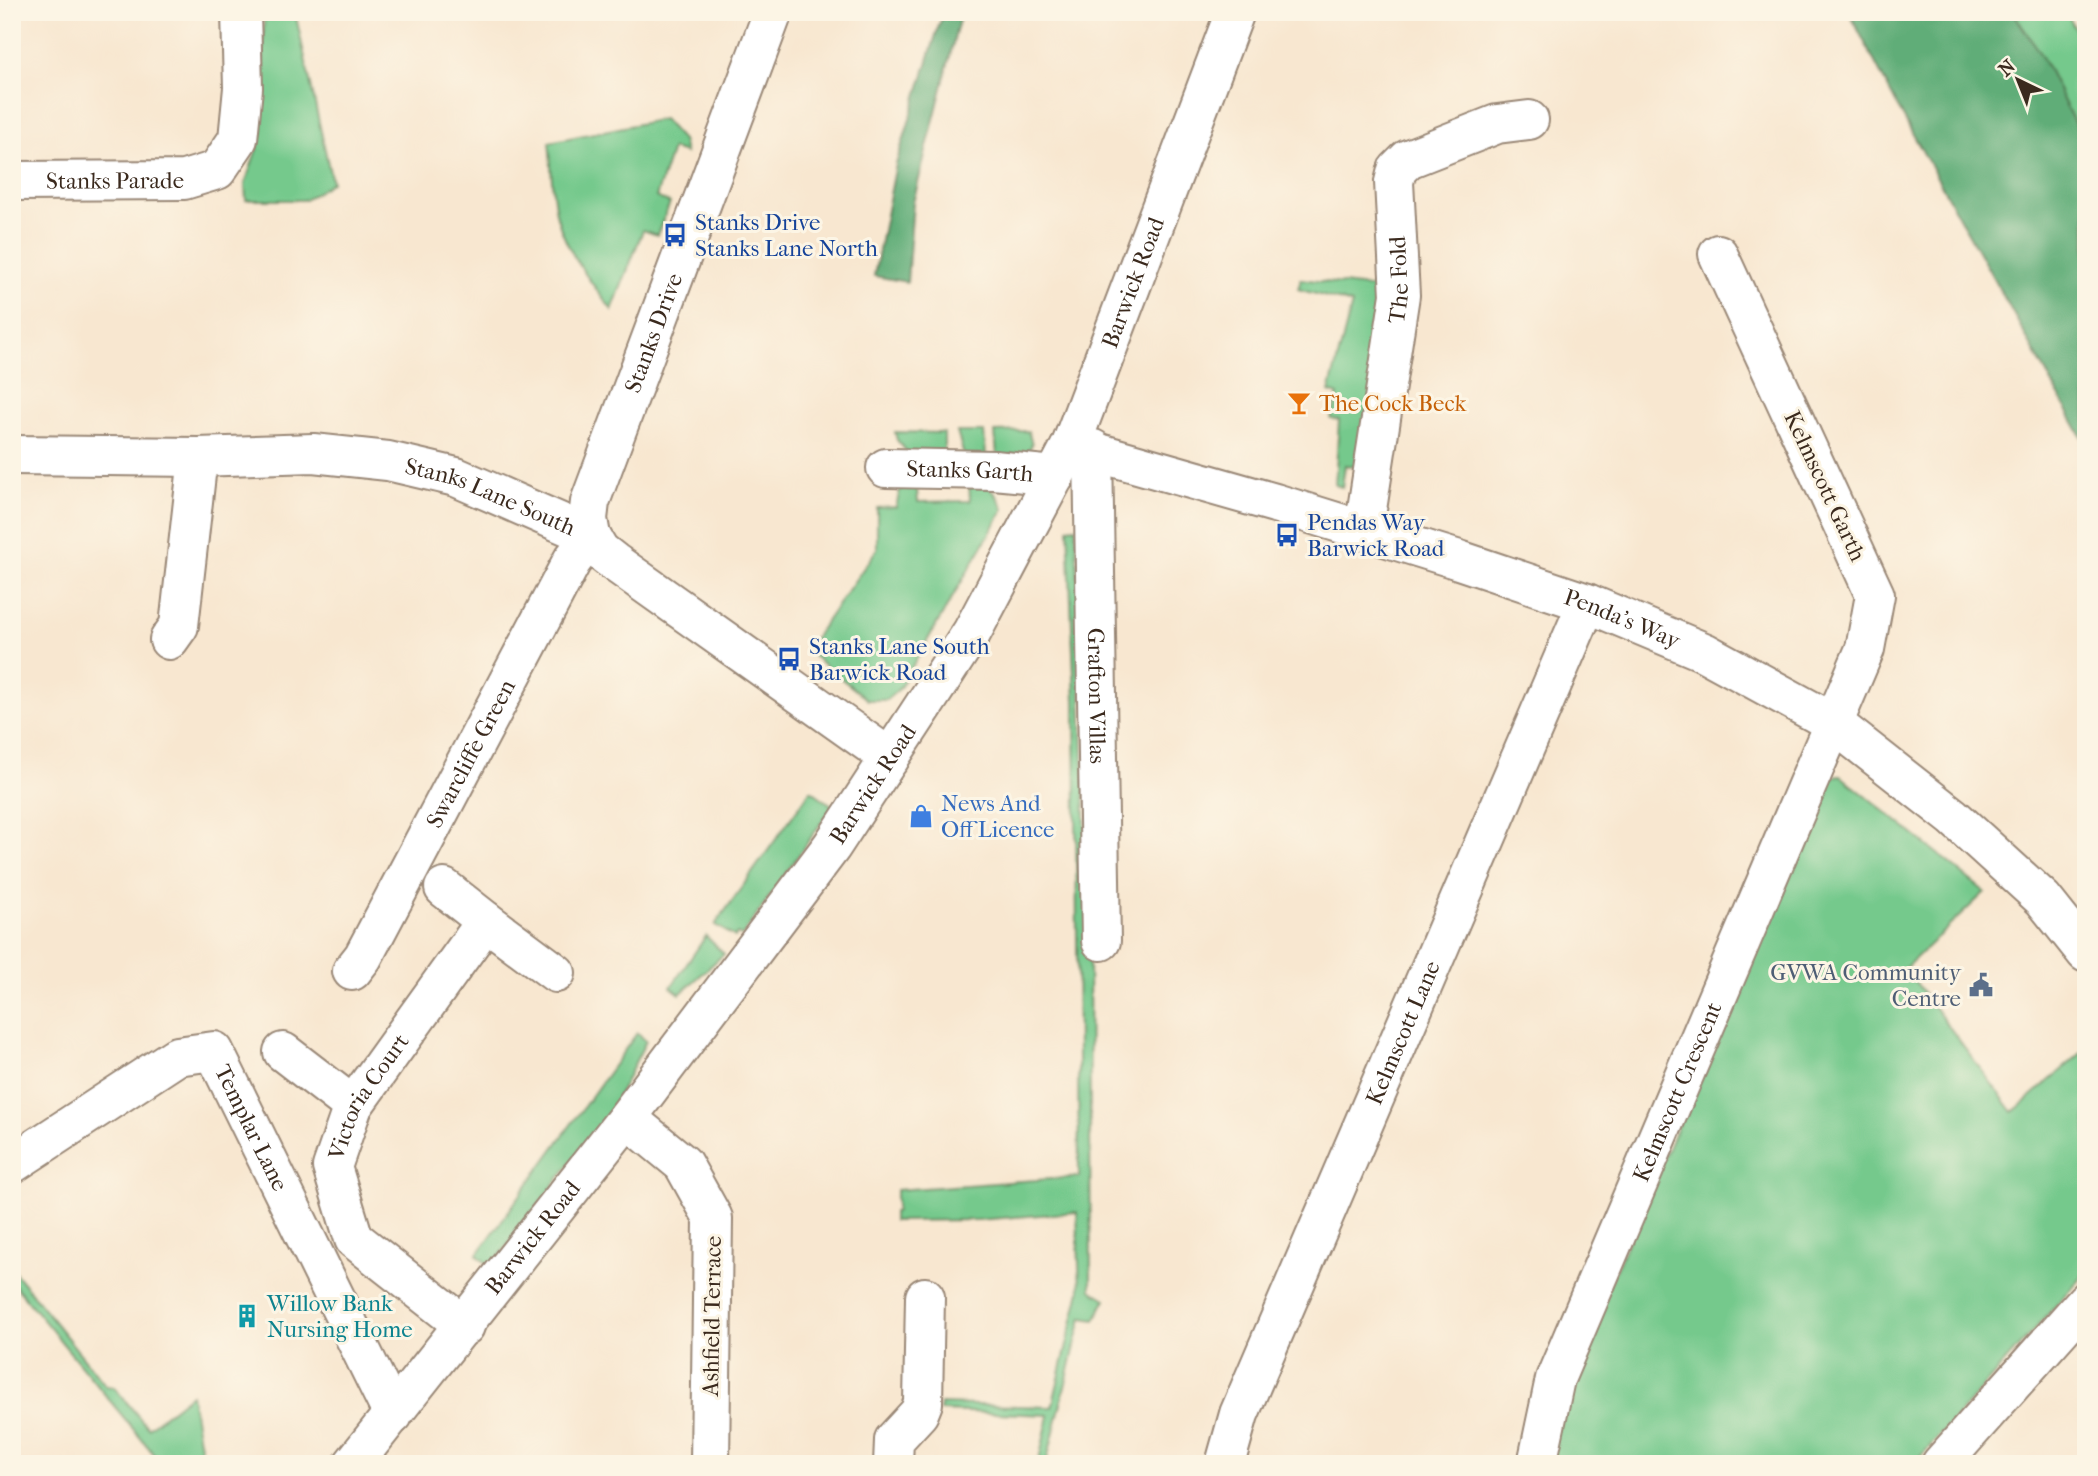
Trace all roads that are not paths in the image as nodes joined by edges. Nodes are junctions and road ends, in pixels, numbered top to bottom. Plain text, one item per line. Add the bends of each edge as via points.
1 (241, 12) edge
2 (774, 12) edge
3 (1235, 12) edge
4 (1529, 120) dead end
5 (12, 181) edge
6 (1718, 254) dead end
7 (12, 456) edge
8 (1073, 456) junction
9 (198, 457) junction
10 (886, 469) dead end
11 (1364, 529) junction
12 (591, 536) junction
13 (1587, 603) junction
14 (169, 640) dead end
15 (1832, 722) junction
16 (890, 758) junction
17 (444, 888) dead end
18 (486, 921) junction
19 (1101, 941) dead end
20 (2086, 953) edge
21 (352, 971) dead end
22 (556, 973) dead end
23 (283, 1052) dead end
24 (353, 1107) junction
25 (627, 1118) junction
26 (12, 1164) edge
27 (925, 1297) dead end
28 (2086, 1301) edge
29 (465, 1326) junction
30 (393, 1415) junction
31 (353, 1464) edge
32 (710, 1464) edge
33 (893, 1464) edge
34 (1225, 1464) edge
35 (1538, 1464) edge
36 (1941, 1464) edge

1 - 5 street, Stanks Parade via 243,88 238,139 216,170 184,180
2 - 12 street, Stanks Drive via 590,502
3 - 8 street, Barwick Road
4 - 11 street, The Fold via 1497,124 1408,159 1397,170 1400,295
6 - 15 street, Kelmscott Garth via 1875,595 1865,649
7 - 9 street, Stanks Lane South
8 - 10 street, Stanks Garth via 993,470
8 - 11 street, Penda's Way
8 - 16 street, Barwick Road via 972,632
8 - 19 street, Grafton Villas
9 - 12 street, Stanks Lane South via 313,453 388,461 456,477
9 - 14 street via 179,626
11 - 13 street, Penda's Way
12 - 16 street, Stanks Lane South via 614,562
12 - 21 street, Swarcliffe Green via 572,561
13 - 15 street, Penda's Way via 1704,652
13 - 34 street, Kelmscott Lane via 1239,1414
15 - 20 street, Penda's Way via 1953,817 2043,899
15 - 35 street, Kelmscott Crescent via 1555,1379
16 - 25 street, Barwick Road via 832,846
17 - 18 street
18 - 22 street
18 - 24 street, Victoria Court
23 - 24 street
24 - 29 street, Victoria Court via 332,1167 354,1239
25 - 29 street, Barwick Road
25 - 32 street, Ashfield Terrace via 683,1164 712,1218
26 - 30 street, Templar Lane via 177,1056 214,1051
27 - 33 street via 923,1404 894,1440
28 - 36 street
29 - 30 street, Barwick Road
30 - 31 street, Barwick Road

